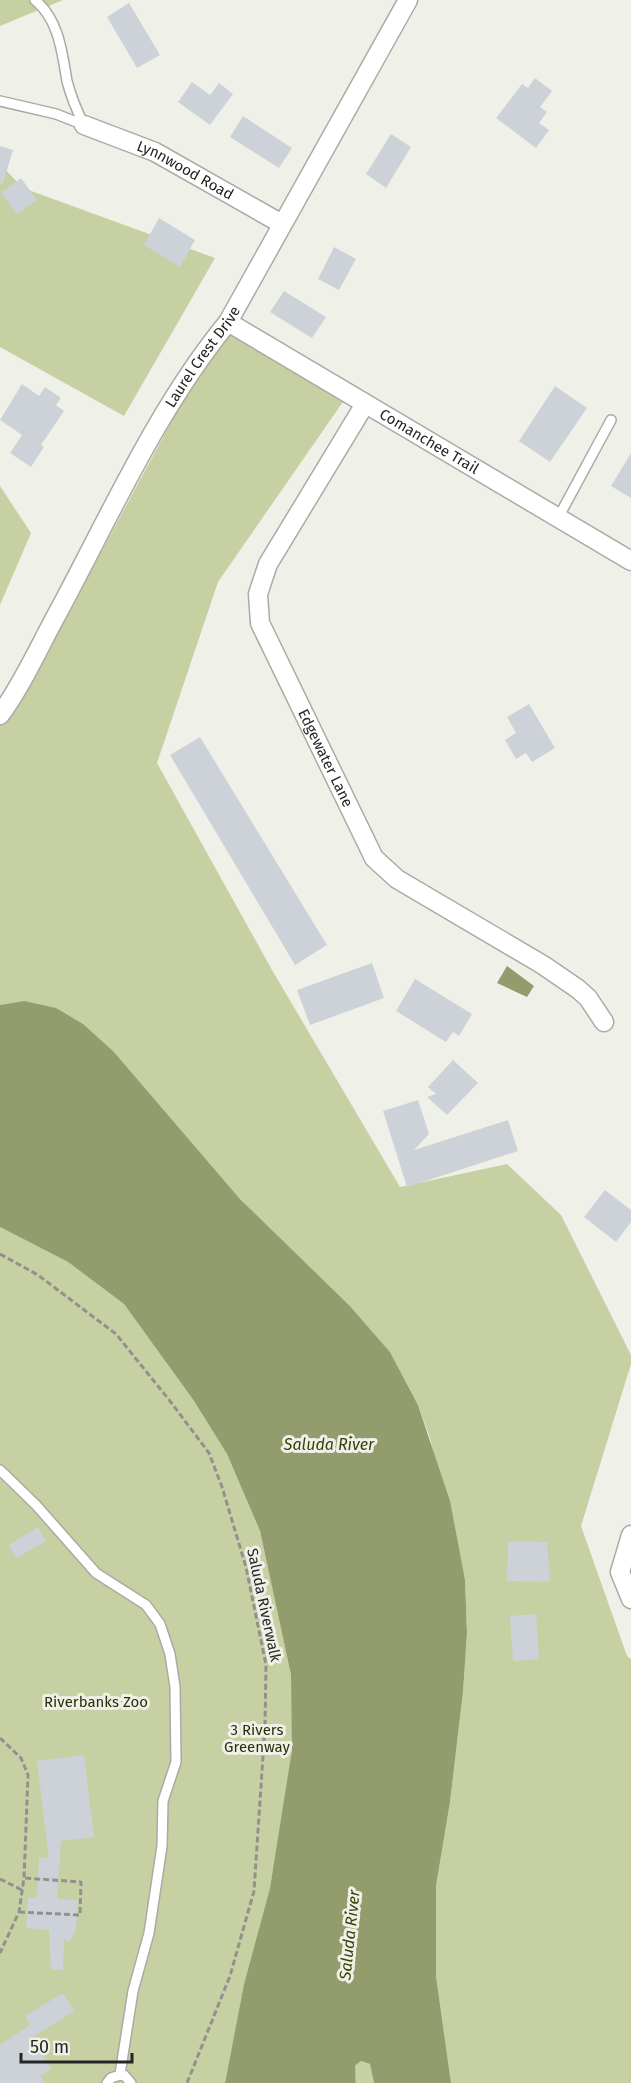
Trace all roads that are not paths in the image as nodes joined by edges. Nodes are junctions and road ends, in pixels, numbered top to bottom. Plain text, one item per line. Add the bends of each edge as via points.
1 (35, 0) edge
2 (408, 0) edge
3 (0, 101) edge
4 (84, 125) junction
5 (282, 224) junction
6 (228, 322) junction
7 (365, 404) junction
8 (611, 420) dead end
9 (558, 518) junction
10 (631, 561) edge
11 (0, 715) edge
12 (604, 1022) dead end
13 (0, 1470) edge
14 (631, 1535) edge
15 (631, 1599) edge
16 (120, 2074) junction
17 (107, 2083) edge
18 (131, 2083) edge

1 - 4 lane via 43,7 63,47 68,82
2 - 5 street, Laurel Crest Drive
3 - 4 lane
4 - 5 street, Lynnwood Road via 155,152
5 - 6 street, Laurel Crest Drive
6 - 7 street, Comanchee Trail
6 - 11 street, Laurel Crest Drive via 195,363 151,436
7 - 9 street, Comanchee Trail
7 - 12 street, Edgewater Lane via 265,571 258,594 260,623 367,845 384,869 578,989
8 - 9 lane
9 - 10 street, Comanchee Trail
13 - 16 lane via 96,1573 146,1605 160,1624 170,1654 175,1686 176,1762 164,1801 162,1846 149,1933 131,2000
14 - 15 street via 620,1572
16 - 17 lane
16 - 18 lane

